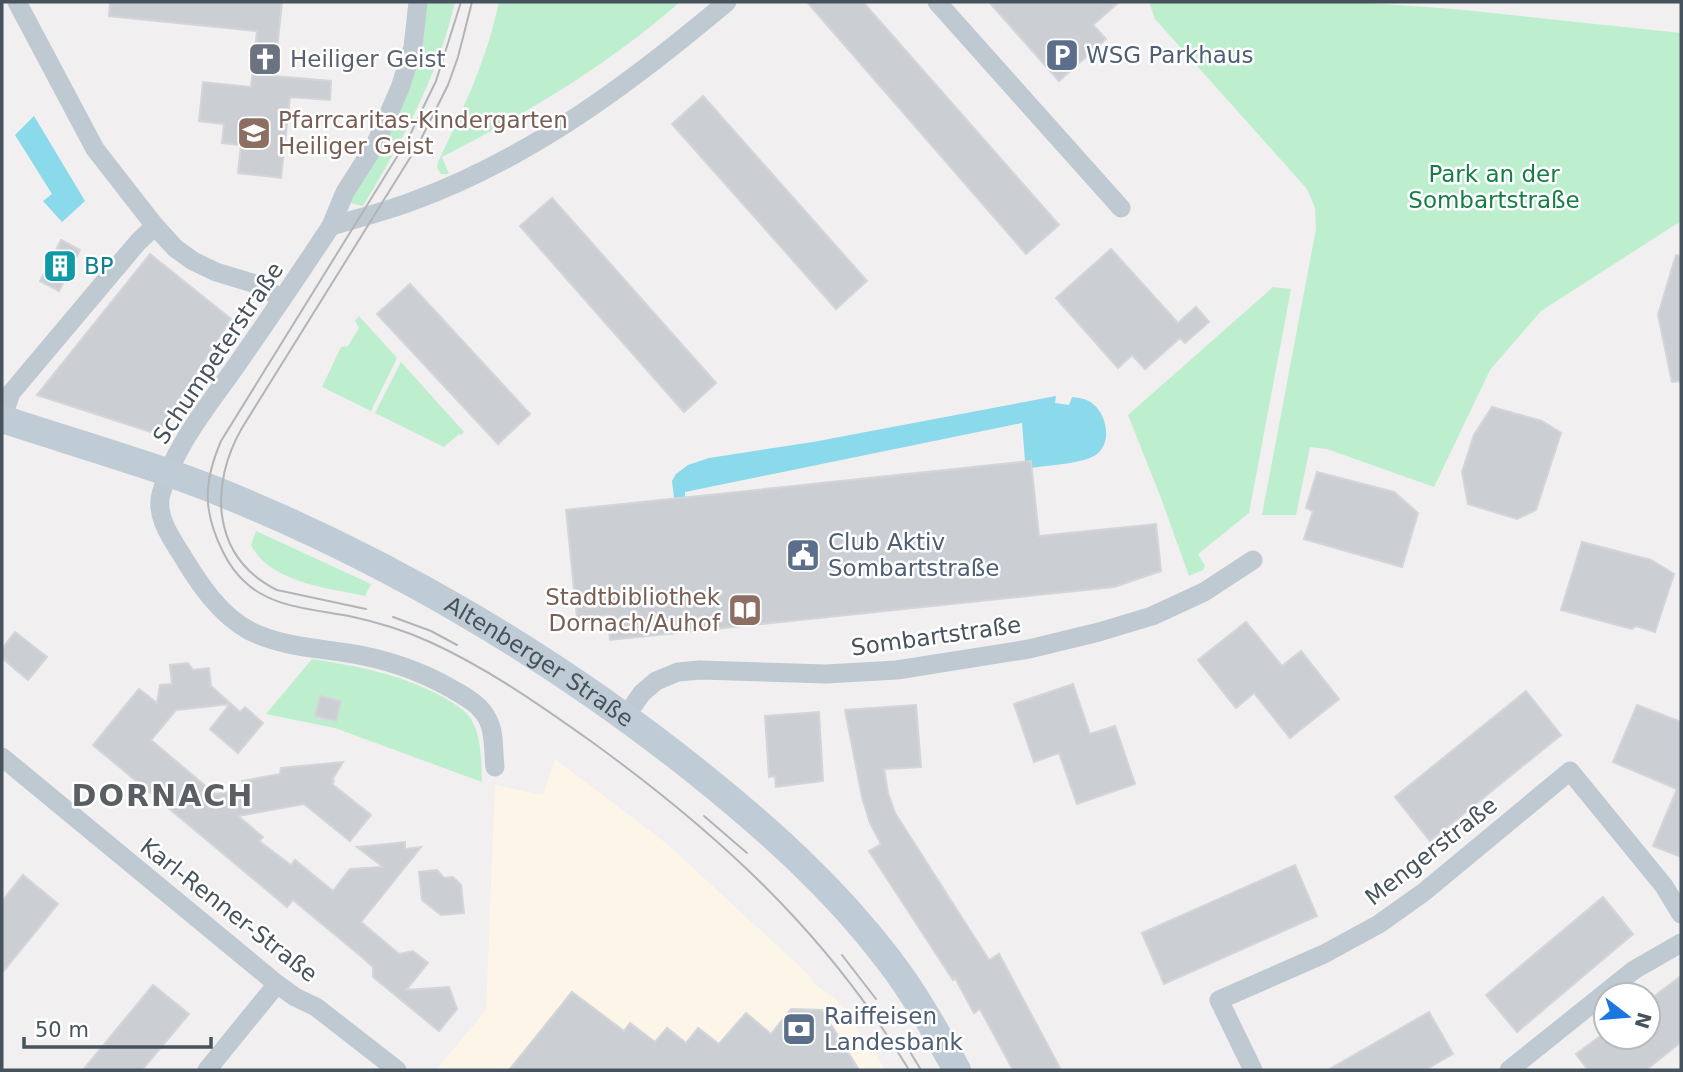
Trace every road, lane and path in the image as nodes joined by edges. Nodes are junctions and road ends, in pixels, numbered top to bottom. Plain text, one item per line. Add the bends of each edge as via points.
1 (17, 2) edge
2 (418, 2) edge
3 (727, 2) edge
4 (937, 2) edge
5 (1121, 208) dead end
6 (155, 226) junction
7 (331, 226) junction
8 (282, 299) junction
9 (2, 419) edge
10 (169, 474) junction
11 (1253, 559) dead end
12 (625, 717) junction
13 (2, 757) edge
14 (495, 767) dead end
15 (1681, 914) edge
16 (1681, 943) edge
17 (277, 984) junction
18 (207, 1070) edge
19 (397, 1070) edge
20 (957, 1070) edge
21 (1253, 1070) edge
22 (1509, 1070) edge

1 - 6 street via 94,149
2 - 7 street, Schumpeterstraße via 413,47 401,88
3 - 7 street via 608,96 508,158 413,201
4 - 5 street
6 - 8 street via 193,261
6 - 9 street via 12,393
7 - 8 street, Schumpeterstraße
8 - 10 street, Schumpeterstraße via 188,435
9 - 10 street, Altenberger Straße
10 - 12 street, Altenberger Straße via 254,507 397,577 514,643
10 - 14 street, Schumpeterstraße via 160,498 164,523 195,577 223,611 249,631 278,641 381,659 444,684 468,698 487,717
11 - 12 street, Sombartstraße via 1203,592 1152,616 1099,632 1029,649 897,670 678,672 656,681
12 - 20 street, Altenberger Straße via 740,807 814,875 887,958 926,1013
13 - 17 street, Karl-Renner-Straße
15 - 21 street, Mengerstraße via 1664,886 1570,771 1379,924 1324,954 1219,1000
16 - 22 street via 1634,970
17 - 18 street
17 - 19 street, Karl-Renner-Straße via 316,1007

